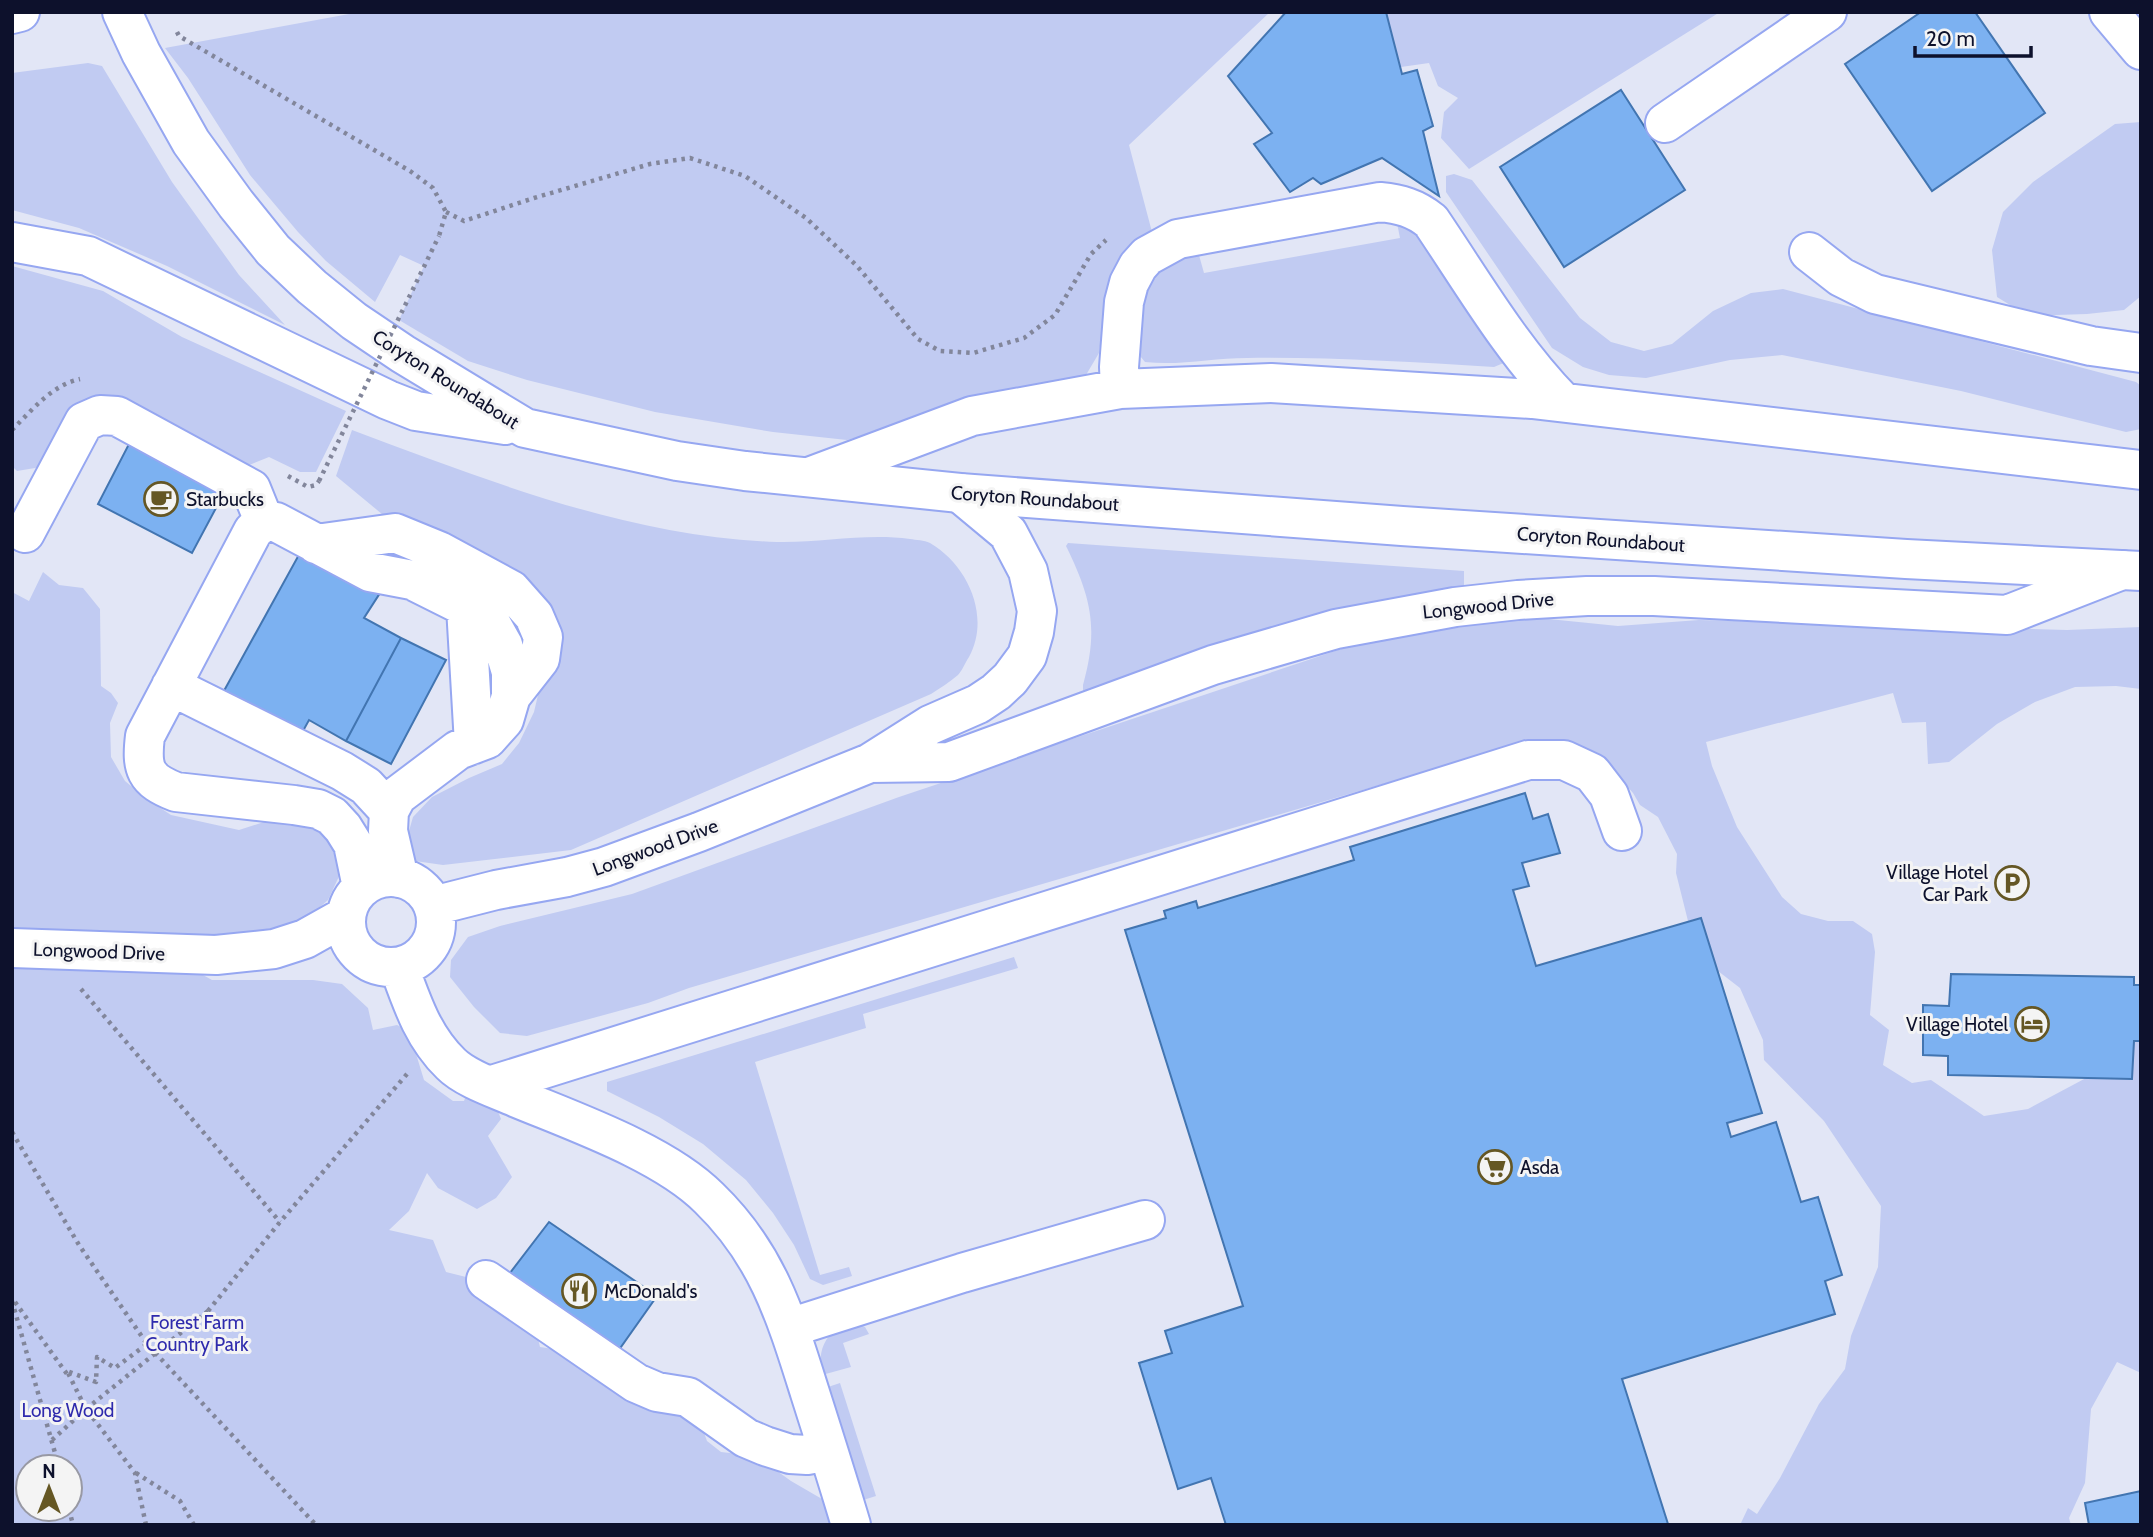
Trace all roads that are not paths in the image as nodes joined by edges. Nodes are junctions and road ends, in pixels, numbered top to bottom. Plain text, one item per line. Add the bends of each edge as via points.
1 (20, 12) edge
2 (122, 12) edge
3 (1827, 12) edge
4 (2109, 12) edge
5 (12, 14) edge
6 (2141, 50) edge
7 (1665, 123) dead end
8 (12, 242) edge
9 (1809, 252) dead end
10 (2141, 353) edge
11 (1120, 389) junction
12 (1563, 402) junction
13 (524, 428) junction
14 (2141, 470) edge
15 (809, 477) junction
16 (960, 493) junction
17 (264, 521) junction
18 (25, 533) dead end
19 (316, 544) junction
20 (2132, 571) edge
21 (466, 607) junction
22 (171, 686) junction
23 (511, 696) junction
24 (474, 744) junction
25 (870, 763) junction
26 (388, 811) junction
27 (1622, 831) dead end
28 (398, 877) junction
29 (354, 902) junction
30 (433, 906) junction
31 (12, 948) edge
32 (399, 967) junction
33 (489, 1086) junction
34 (1145, 1220) dead end
35 (486, 1280) dead end
36 (789, 1328) junction
37 (828, 1451) junction
38 (851, 1525) edge

1 - 5 main road
2 - 13 main road, Coryton Roundabout via 191,142 273,250 354,321
3 - 7 main road
4 - 6 main road
8 - 13 main road via 88,256 416,411
9 - 10 main road via 1841,277 1875,294 2091,346
11 - 12 main road via 1271,383
11 - 12 main road via 1124,302 1129,283 1147,256 1178,239 1380,202 1398,203 1431,221 1517,349
11 - 15 main road via 972,416
12 - 14 main road
13 - 15 main road, Coryton Roundabout via 677,461
15 - 16 main road, Coryton Roundabout
16 - 20 main road, Coryton Roundabout via 1402,526
16 - 25 main road, Longwood Drive via 1008,533 1028,571 1037,611 1027,656 996,692 930,725
17 - 18 main road via 251,489 117,416 100,415 84,422
17 - 19 main road
17 - 22 main road via 253,531
19 - 21 main road via 370,572 412,580
19 - 23 main road via 395,533 511,590 534,616 543,637 540,659
20 - 25 main road, Longwood Drive via 2007,615 1654,596 1559,597 1455,607 1336,629 1226,661 949,762
21 - 23 main road via 488,618 503,645
21 - 24 main road
22 - 26 main road via 342,771 366,786
22 - 29 main road via 145,736 146,772 158,785 176,792 317,809 332,816 353,844
23 - 24 main road via 504,720 487,739
24 - 26 main road via 458,750 397,796
25 - 30 main road, Longwood Drive via 604,867
26 - 28 main road
27 - 33 main road via 1609,794 1592,773 1564,760 1528,760
28 - 29 main road, Longwood Drive via 383,877
28 - 30 main road via 413,883
29 - 31 main road, Longwood Drive via 305,939 274,949 216,955
29 - 32 main road via 346,930 351,944 371,964
30 - 32 main road via 434,937 414,962
32 - 33 main road via 419,1022 433,1044 454,1067
33 - 36 main road via 638,1151 690,1182 748,1244 774,1289
34 - 36 main road
35 - 37 main road via 636,1383 688,1397 746,1438 790,1454
36 - 37 main road
37 - 38 main road

